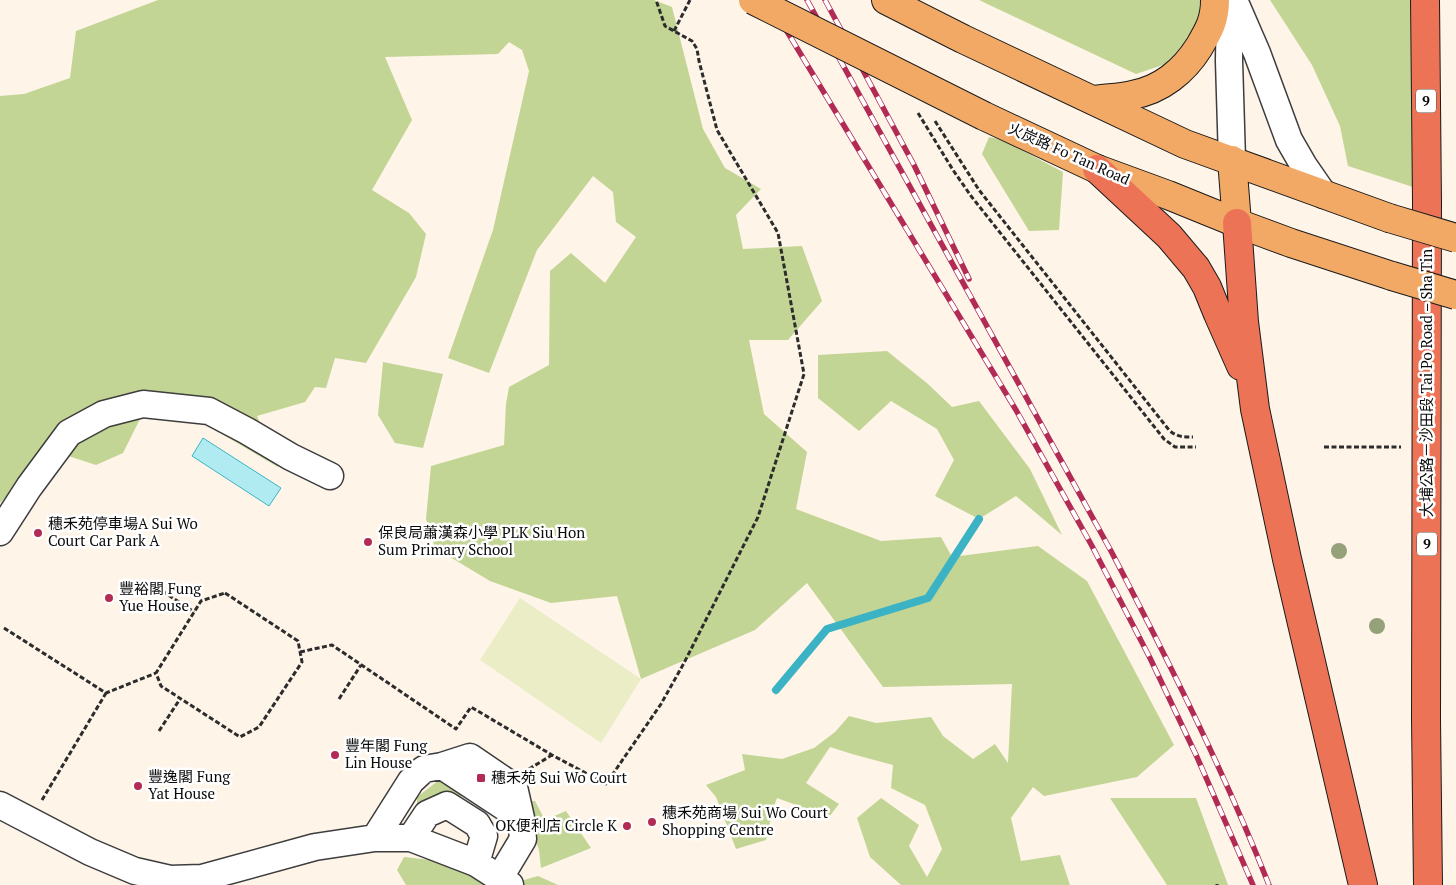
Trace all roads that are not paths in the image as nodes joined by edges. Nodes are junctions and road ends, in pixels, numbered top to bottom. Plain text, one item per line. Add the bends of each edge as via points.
1 (753, 0) edge
2 (886, 0) edge
3 (1215, 0) edge
4 (1230, 0) edge
5 (1234, 0) edge
6 (1425, 0) edge
7 (1092, 100) junction
8 (1232, 160) junction
9 (1097, 169) junction
10 (1324, 195) junction
11 (1237, 223) junction
12 (1456, 238) edge
13 (1456, 295) edge
14 (1252, 391) junction
15 (330, 476) dead end
16 (0, 532) edge
17 (0, 805) edge
18 (375, 838) junction
19 (411, 838) junction
20 (476, 863) junction
21 (504, 882) edge
22 (1363, 885) edge
23 (1428, 885) edge

1 - 9 main road, 火炭路 Fo Tan Road, bridge
2 - 7 main road
3 - 7 main road via 1215,14 1207,34 1192,58 1175,75 1155,88 1133,95
4 - 8 street
5 - 10 street via 1289,140
6 - 23 highway, 大埔公路－沙田段 Tai Po Road – Sha Tin / 9
7 - 8 main road via 1186,144
8 - 10 main road
8 - 11 main road
9 - 11 main road, 火炭路 Fo Tan Road
9 - 14 highway via 1169,236 1196,268
10 - 12 main road, bridge
11 - 13 main road, 火炭路 Fo Tan Road, bridge
11 - 14 highway
14 - 22 highway via 1287,559
15 - 16 street via 209,411 143,404 104,414 69,433
17 - 18 street via 90,852 134,871 170,879 202,878 315,847
18 - 19 street
18 - 21 street via 411,781 424,769 470,757 514,787 523,839
19 - 20 street
19 - 20 street via 427,814 447,805 477,824 484,836
20 - 21 street

